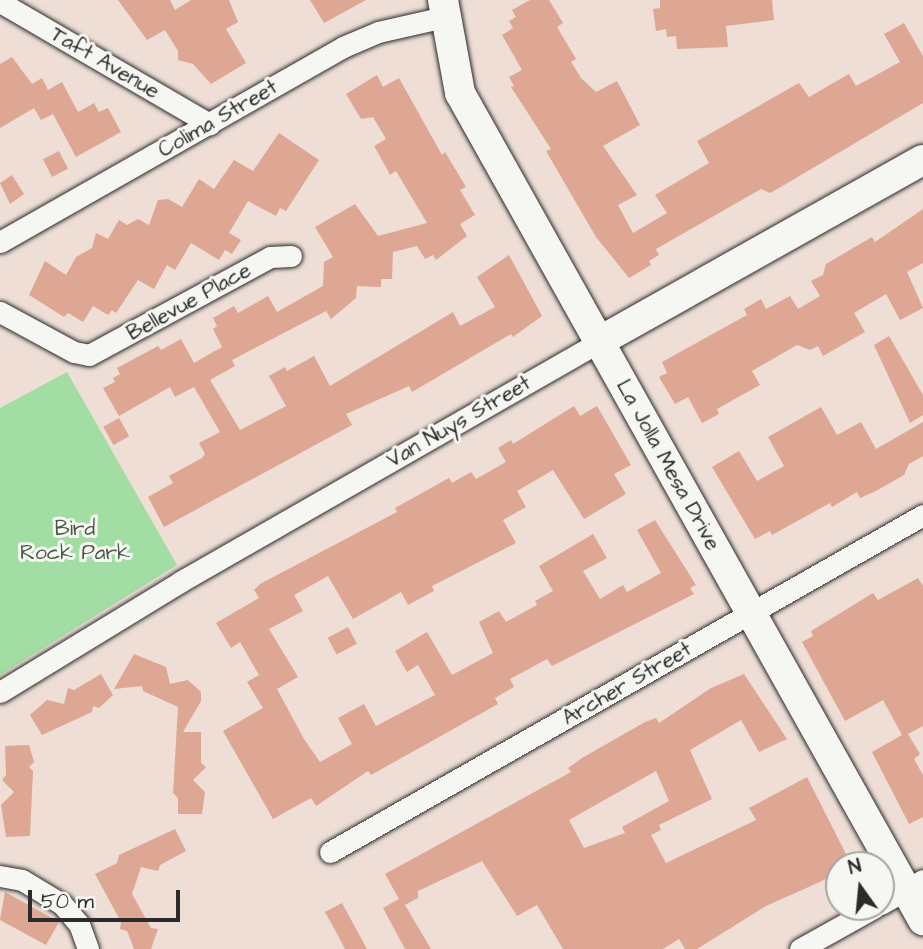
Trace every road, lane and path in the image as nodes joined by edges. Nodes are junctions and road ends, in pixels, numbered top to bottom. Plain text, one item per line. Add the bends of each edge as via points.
1 (0, 2) edge
2 (443, 9) edge
3 (210, 124) junction
4 (923, 160) edge
5 (0, 242) edge
6 (291, 256) dead end
7 (0, 312) edge
8 (600, 341) junction
9 (923, 515) edge
10 (751, 613) junction
11 (0, 692) edge
12 (330, 852) dead end
13 (0, 876) edge
14 (903, 891) edge
15 (923, 920) edge
16 (850, 921) edge
17 (88, 949) edge
18 (800, 949) edge

1 - 3 street, Taft Avenue
2 - 3 street, Colima Street via 343,47
2 - 8 street, La Jolla Mesa Drive via 460,93
3 - 5 street, Colima Street
4 - 8 street, Van Nuys Street
6 - 7 street, Bellevue Place via 270,257 89,355 74,352
8 - 10 street, La Jolla Mesa Drive
8 - 11 street, Van Nuys Street via 180,582
9 - 10 street, Archer Street
10 - 12 street, Archer Street
10 - 14 street, La Jolla Mesa Drive
13 - 17 street via 22,880 62,904 79,923
14 - 15 street, La Jolla Mesa Drive
16 - 18 street

